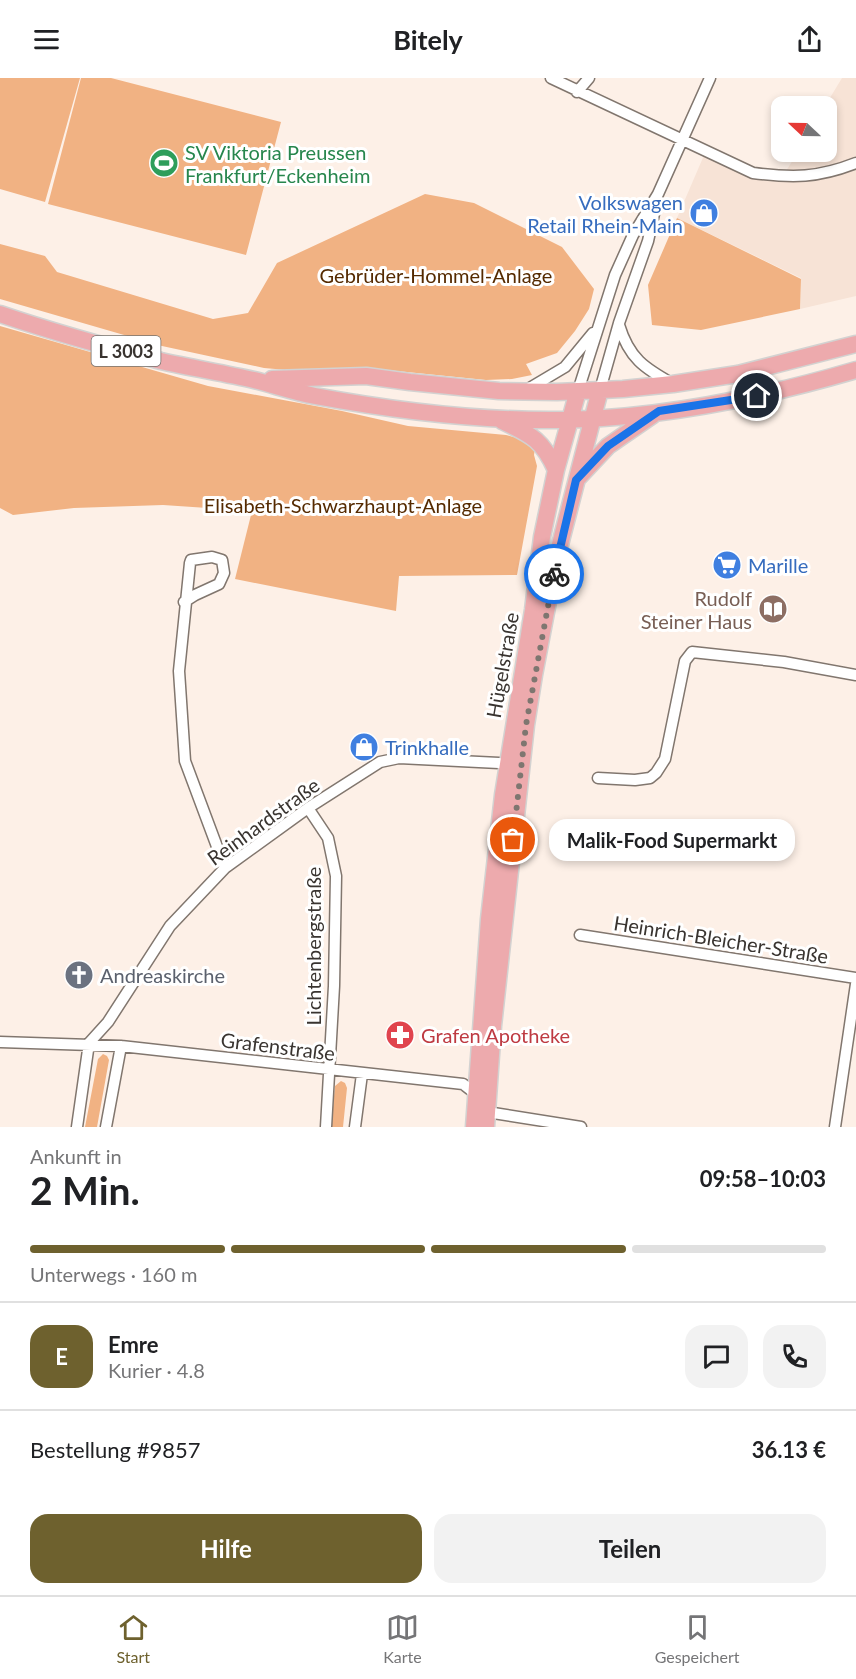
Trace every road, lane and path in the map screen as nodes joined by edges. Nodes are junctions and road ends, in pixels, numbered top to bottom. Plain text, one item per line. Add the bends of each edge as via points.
1 (551, 78) edge
2 (589, 78) edge
3 (710, 78) edge
4 (578, 92) junction
5 (681, 140) junction
6 (856, 163) edge
7 (658, 194) junction
8 (0, 314) edge
9 (619, 323) junction
10 (598, 326) junction
11 (856, 344) edge
12 (856, 370) edge
13 (253, 380) junction
14 (673, 384) junction
15 (600, 390) junction
16 (524, 391) junction
17 (578, 391) junction
18 (659, 411) junction
19 (495, 418) junction
20 (592, 419) junction
21 (570, 420) junction
22 (556, 470) junction
23 (576, 480) junction
24 (184, 602) junction
25 (856, 675) edge
26 (507, 765) junction
27 (598, 778) dead end
28 (517, 807) junction
29 (308, 808) junction
30 (225, 868) junction
31 (580, 935) dead end
32 (856, 978) edge
33 (856, 984) edge
34 (0, 1041) edge
35 (89, 1043) junction
36 (121, 1046) junction
37 (329, 1070) junction
38 (362, 1074) junction
39 (476, 1084) junction
40 (486, 1119) edge
41 (77, 1127) edge
42 (106, 1127) edge
43 (326, 1127) edge
44 (355, 1127) edge
45 (474, 1127) edge
46 (581, 1127) edge
47 (835, 1127) edge

1 - 4 street
2 - 4 street
3 - 5 street, Hügelstraße
4 - 5 street
5 - 6 street via 753,173 806,177
5 - 7 street, Hügelstraße
7 - 9 street, Hügelstraße via 648,241
7 - 10 street, Hügelstraße via 615,275
8 - 13 main road, L 3003 via 162,361
9 - 14 street via 639,363
9 - 15 street, Hügelstraße
10 - 16 street via 565,367
10 - 17 street, Hügelstraße
11 - 14 main road, L 3003 via 769,368
12 - 18 main road, L 3003 via 774,392
13 - 16 main road, L 3003 via 366,376 480,390
13 - 19 main road, L 3003 via 323,397
14 - 15 main road, L 3003
15 - 17 main road, L 3003
15 - 20 main road, Hügelstraße
16 - 17 main road, L 3003
17 - 21 main road, Hügelstraße
18 - 20 main road, L 3003
18 - 23 main road via 608,446
19 - 21 main road, L 3003
19 - 22 main road via 537,440
20 - 21 main road, L 3003
20 - 23 main road, Hügelstraße
21 - 22 main road, Hügelstraße
22 - 26 main road, Hügelstraße
23 - 28 main road, Hügelstraße via 540,644
24 - 24 street via 219,584 224,573 222,560 191,560
24 - 30 street via 179,671 185,761
25 - 27 street via 692,652 685,661 665,759 656,773 635,780
26 - 28 main road via 513,777
26 - 29 street, Reinhardstraße via 394,758 376,764
26 - 39 main road, Hügelstraße via 489,919
28 - 39 main road, Hügelstraße via 493,1026
29 - 30 street, Reinhardstraße
29 - 37 street, Lichtenbergstraße via 328,838 336,876
30 - 35 street, Reinhardstraße via 170,926 108,1022
31 - 32 street, Heinrich-Bleicher-Straße
33 - 47 street
34 - 35 street, Grafenstraße
35 - 36 street, Grafenstraße
35 - 41 street
36 - 37 street, Grafenstraße
36 - 42 street
37 - 38 street, Grafenstraße
37 - 43 street, Lichtenbergstraße
38 - 39 street, Grafenstraße
38 - 44 street
39 - 40 main road, Hügelstraße
39 - 45 main road, Hügelstraße
40 - 46 street

